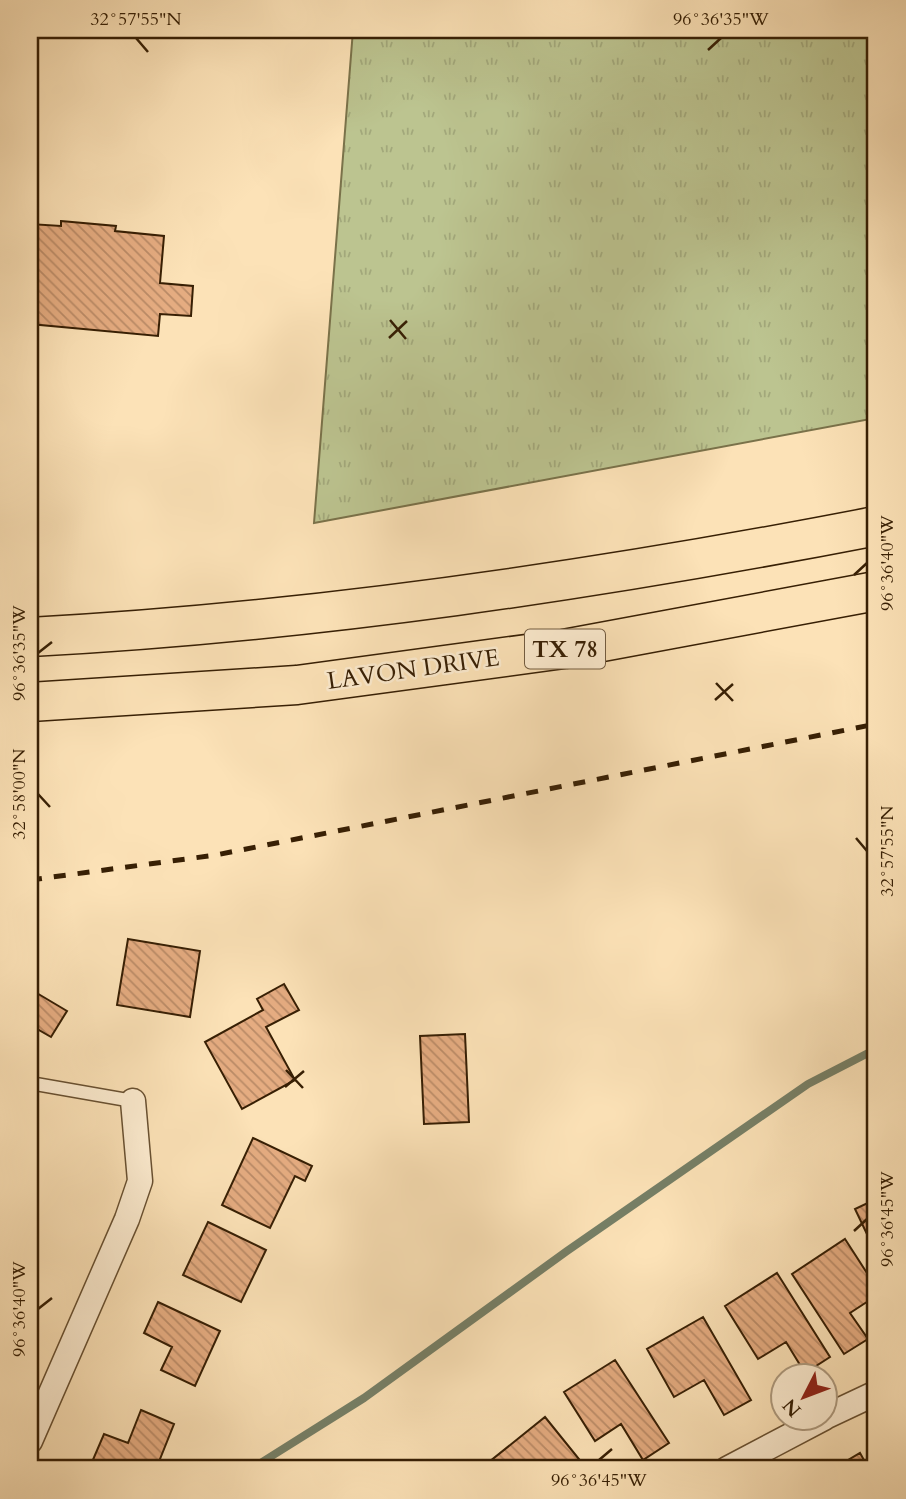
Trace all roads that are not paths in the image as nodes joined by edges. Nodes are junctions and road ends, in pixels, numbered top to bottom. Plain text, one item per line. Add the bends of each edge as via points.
1 (876, 526) edge
2 (876, 591) edge
3 (30, 637) edge
4 (30, 702) edge
5 (30, 1083) edge
6 (133, 1101) joint
7 (876, 1393) edge
8 (839, 1411) edge
9 (798, 1432) edge
10 (30, 1441) edge
11 (727, 1469) edge

1 - 3 main road via 563,580 333,612
2 - 4 main road, LAVON DRIVE / TX 78 via 564,649 298,685
5 - 6 lane
6 - 10 street via 139,1181 127,1219
7 - 8 street
9 - 11 street

